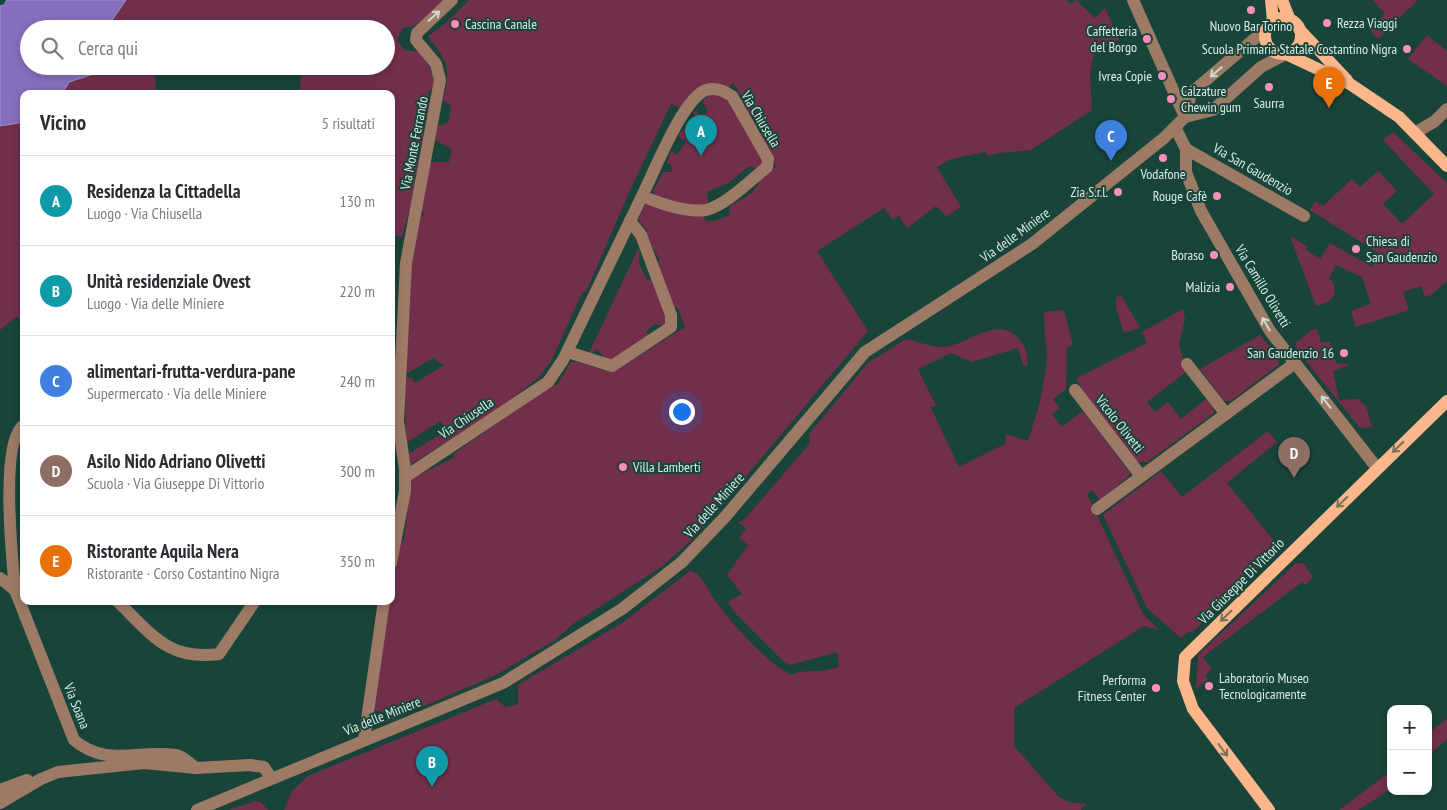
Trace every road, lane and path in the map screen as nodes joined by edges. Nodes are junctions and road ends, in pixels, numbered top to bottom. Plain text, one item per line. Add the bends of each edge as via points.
1 (452, 0) edge
2 (1133, 0) edge
3 (1271, 0) edge
4 (1282, 0) edge
5 (1290, 20) junction
6 (1270, 25) junction
7 (1299, 29) junction
8 (1285, 55) junction
9 (1350, 84) junction
10 (1447, 109) edge
11 (1185, 117) junction
12 (669, 122) dead end
13 (1175, 127) junction
14 (1415, 133) junction
15 (1186, 149) junction
16 (1447, 166) edge
17 (642, 196) junction
18 (1304, 216) dead end
19 (630, 221) junction
20 (568, 352) junction
21 (1295, 363) junction
22 (1187, 364) dead end
23 (543, 384) junction
24 (1075, 390) dead end
25 (1447, 400) edge
26 (1226, 414) junction
27 (20, 428) edge
28 (1377, 468) junction
29 (1141, 476) junction
30 (405, 477) junction
31 (2, 479) edge
32 (1098, 509) dead end
33 (395, 542) edge
34 (0, 578) edge
35 (15, 590) junction
36 (20, 603) edge
37 (21, 605) edge
38 (121, 605) edge
39 (252, 605) edge
40 (383, 605) edge
41 (364, 740) junction
42 (196, 768) junction
43 (58, 772) junction
44 (271, 778) junction
45 (0, 790) edge
46 (0, 803) edge
47 (197, 810) edge
48 (1269, 810) edge

30 -> 1 street, Via Monte Ferrando via 398,422 406,263 440,80 436,64 416,40 417,32
2 - 11 street
3 - 6 main road
4 - 5 main road
5 - 6 main road via 1280,18
5 - 7 main road
6 - 8 main road via 1265,38 1269,48
6 -> 11 street via 1191,93
7 - 8 main road via 1299,44
7 - 9 main road
8 - 9 main road
8 - 11 street via 1261,67 1213,110
9 - 14 main road via 1399,116
10 - 14 street
11 - 13 street, Via delle Miniere
12 - 23 street
13 - 15 street, Via Camillo Olivetti
13 - 41 street, Via delle Miniere via 1032,244 865,352 719,523 682,562 622,609 503,683
14 - 16 main road
15 - 18 street, Via San Gaudenzio
21 -> 15 street, Via Camillo Olivetti via 1270,331 1201,210 1186,172
17 - 17 street, Via Chiusella via 663,204 707,210 731,196 767,167 768,160 732,96 718,90 705,90 698,94 678,120
17 - 19 street, Via Chiusella
19 - 20 street, Via Chiusella
19 - 20 street via 641,235 671,315 671,326 612,366
20 - 23 street, Via Chiusella via 555,374
21 - 26 street, Vicolo Olivetti
28 -> 21 street, Via Camillo Olivetti
22 - 26 street
23 - 30 street, Via Chiusella
24 - 29 street, Vicolo Olivetti
25 -> 28 main road, Via Giuseppe Di Vittorio
26 - 29 street, Vicolo Olivetti
27 - 31 street, Via Soana via 8,442
28 -> 48 main road, Via Giuseppe Di Vittorio via 1185,657 1183,681 1193,709
29 - 32 street, Vicolo Olivetti
30 - 33 street, Via Monte Ferrando
31 - 35 street, Via Soana
34 - 35 street, Via Soana
35 - 36 street, Via Soana
37 - 42 street, Via Soana via 74,740 92,752 107,756 177,755
38 - 39 street via 168,647 182,653 202,655 219,654
40 - 41 street
41 - 44 street, Via delle Miniere
42 - 43 street via 144,763
42 - 44 street via 250,765 264,767
43 - 45 street via 39,775
43 - 46 street
44 - 47 street, Via delle Miniere

